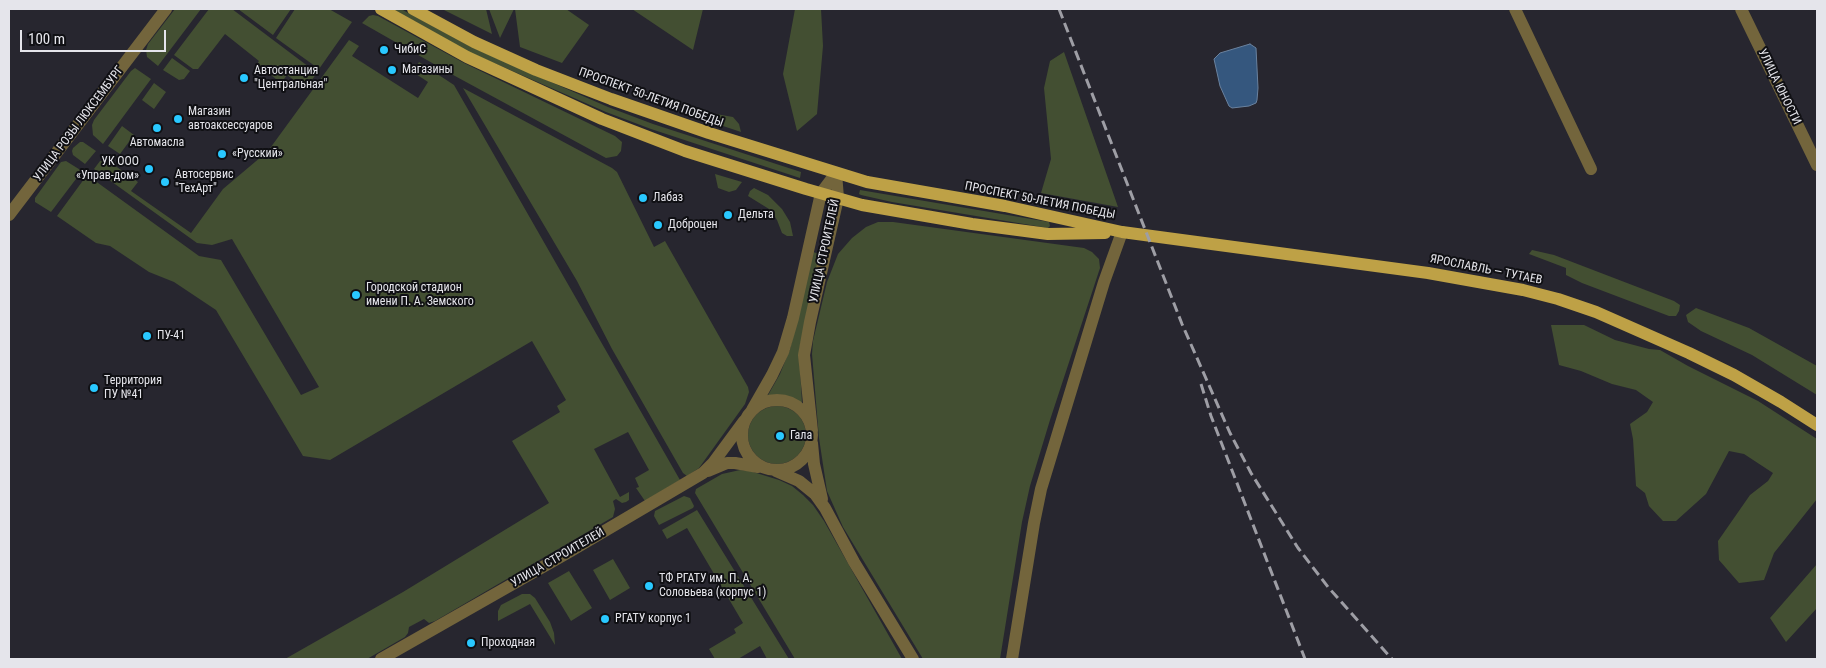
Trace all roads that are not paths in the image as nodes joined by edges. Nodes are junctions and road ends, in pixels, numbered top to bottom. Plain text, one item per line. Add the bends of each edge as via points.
1 (166, 9) edge
2 (381, 9) edge
3 (413, 9) edge
4 (1515, 9) edge
5 (1741, 9) edge
6 (1817, 165) edge
7 (1592, 169) dead end
8 (836, 173) junction
9 (821, 193) junction
10 (838, 198) junction
11 (9, 215) edge
12 (1122, 232) junction
13 (752, 410) junction
14 (744, 421) junction
15 (1817, 425) edge
16 (812, 435) junction
17 (762, 468) junction
18 (776, 471) junction
19 (703, 473) junction
20 (825, 508) junction
21 (380, 659) edge
22 (913, 659) edge
23 (1012, 659) edge

1 - 11 street, УЛИЦА РОЗЫ ЛЮКСЕМБУРГ
2 - 9 main road, ПРОСПЕКТ 50-ЛЕТИЯ ПОБЕДЫ via 467,57 602,120 685,151
3 - 8 main road, ПРОСПЕКТ 50-ЛЕТИЯ ПОБЕДЫ via 474,42 542,72 656,115
4 - 7 street
5 - 6 street, УЛИЦА ЮНОСТИ
8 - 9 street, УЛИЦА СТРОИТЕЛЕЙ
8 - 10 street, УЛИЦА СТРОИТЕЛЕЙ
8 - 12 main road, ПРОСПЕКТ 50-ЛЕТИЯ ПОБЕДЫ via 886,186 1005,206
9 - 10 main road, ПРОСПЕКТ 50-ЛЕТИЯ ПОБЕДЫ
9 - 13 street, УЛИЦА СТРОИТЕЛЕЙ via 788,336 776,367
10 - 12 main road, ПРОСПЕКТ 50-ЛЕТИЯ ПОБЕДЫ via 891,211 1027,232
10 - 16 street, УЛИЦА СТРОИТЕЛЕЙ via 804,355
12 - 15 main road, ЯРОСЛАВЛЬ — ТУТАЕВ via 1428,273 1558,299 1689,353 1734,375
12 - 23 street via 1041,489
13 - 14 street
13 - 16 street via 764,402 791,403 810,421
14 - 17 street via 741,435 744,449
14 - 19 street, УЛИЦА СТРОИТЕЛЕЙ
16 - 18 street via 810,449 802,460 790,468
16 - 20 street, УЛИЦА СТРОИТЕЛЕЙ via 817,478
17 - 18 street
17 - 19 street via 727,463
18 - 20 street via 808,486
19 - 21 street, УЛИЦА СТРОИТЕЛЕЙ
20 - 22 street

